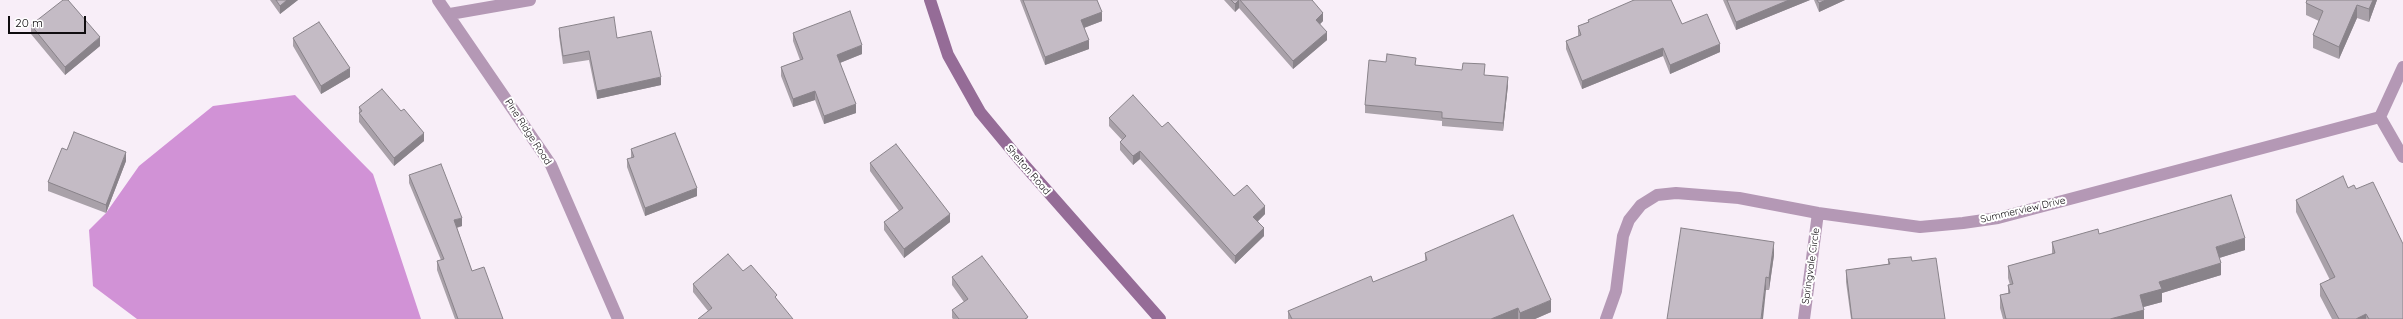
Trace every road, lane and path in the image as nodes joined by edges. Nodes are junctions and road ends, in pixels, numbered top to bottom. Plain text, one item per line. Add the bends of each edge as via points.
1 (438, 0) edge
2 (530, 0) edge
3 (930, 0) edge
4 (450, 14) junction
5 (2403, 67) edge
6 (2380, 117) junction
7 (2403, 157) edge
8 (1818, 213) junction
9 (618, 319) edge
10 (1160, 319) edge
11 (1606, 319) edge
12 (1804, 319) edge

1 - 4 street, Pine Ridge Road
2 - 4 street
3 - 10 street, Shelton Road via 948,55 980,112
4 - 9 street, Pine Ridge Road via 551,165
5 - 6 street
6 - 7 street
6 - 8 street, Summerview Drive via 1998,218 1920,227
8 - 11 street, Summerview Drive via 1739,198 1676,192 1657,195 1641,205 1628,220 1623,236 1616,291
8 - 12 street, Springvale Circle

